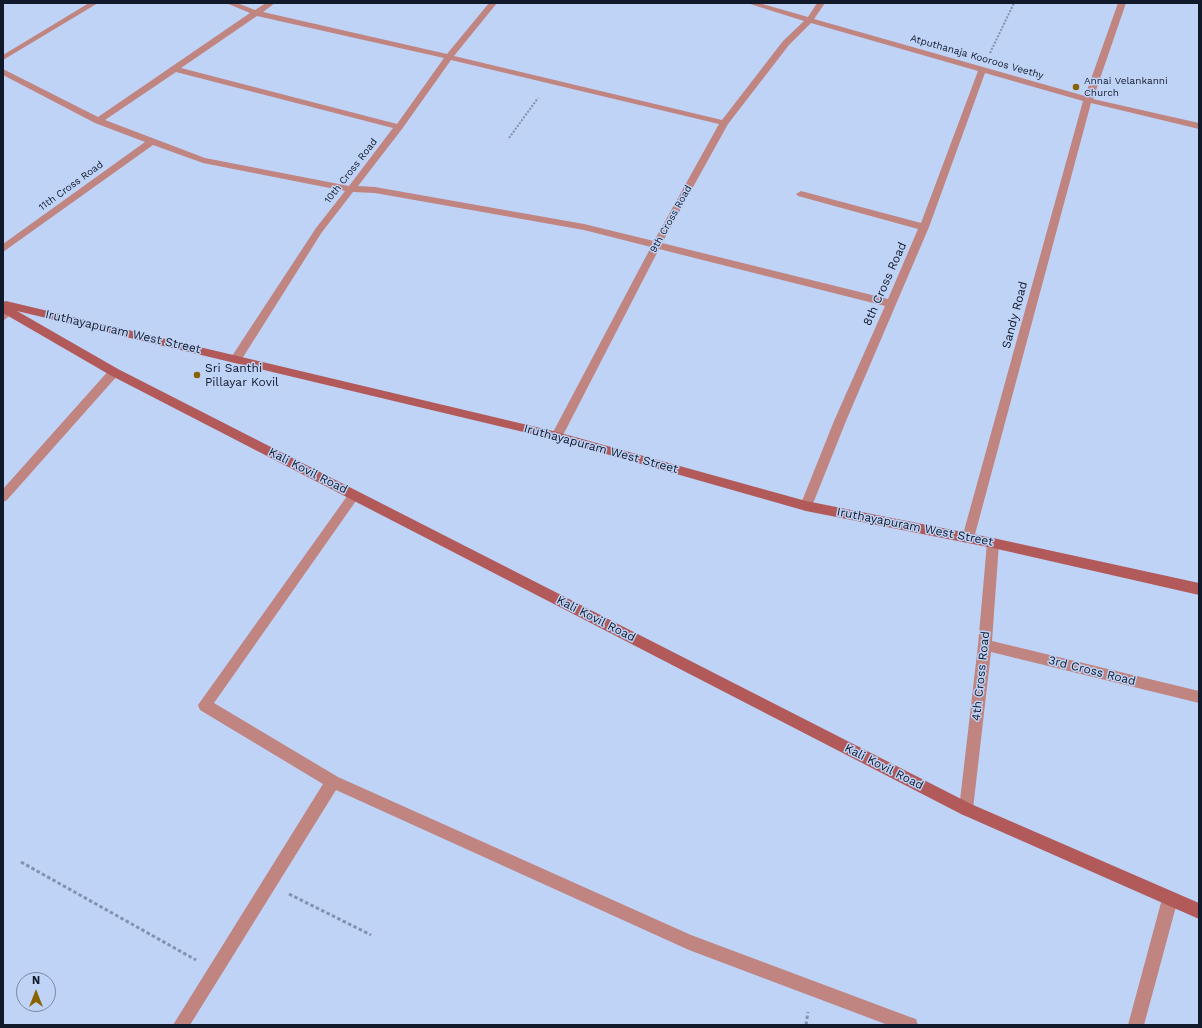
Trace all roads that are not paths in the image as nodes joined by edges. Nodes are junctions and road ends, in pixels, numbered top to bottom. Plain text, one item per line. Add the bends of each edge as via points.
1 (94, 3) edge
2 (230, 3) edge
3 (271, 3) edge
4 (493, 3) edge
5 (751, 3) edge
6 (821, 3) edge
7 (1122, 3) edge
8 (256, 13) junction
9 (810, 19) junction
10 (449, 57) junction
11 (3, 58) edge
12 (175, 69) junction
13 (982, 70) junction
14 (5, 76) edge
15 (1088, 100) junction
16 (98, 121) junction
17 (724, 123) junction
18 (1199, 126) edge
19 (399, 127) junction
20 (152, 141) junction
21 (351, 189) junction
22 (801, 194) dead end
23 (924, 227) junction
24 (656, 246) junction
25 (3, 249) edge
26 (889, 304) junction
27 (5, 310) edge
28 (236, 359) junction
29 (114, 372) junction
30 (558, 436) junction
31 (354, 495) junction
32 (3, 497) edge
33 (806, 506) junction
34 (968, 538) junction
35 (993, 543) junction
36 (1199, 589) edge
37 (984, 645) junction
38 (1199, 697) edge
39 (333, 782) junction
40 (966, 809) junction
41 (1170, 898) junction
42 (1199, 911) edge
43 (181, 1025) edge
44 (910, 1025) edge
45 (1136, 1025) edge

1 - 11 street
2 - 8 street
3 - 8 street
4 - 10 street, 10th Cross Road
5 - 9 street, Atputhanaja Kooroos Veethy
6 - 9 street, 9th Cross Road
7 - 15 street, Sandy Road
8 - 10 street
8 - 12 street
9 - 13 street, Atputhanaja Kooroos Veethy
9 - 17 street, 9th Cross Road via 786,44
10 - 17 street
10 - 19 street, 10th Cross Road
12 - 16 street
12 - 19 street
13 - 15 street, Atputhanaja Kooroos Veethy
13 - 23 street, 8th Cross Road
14 - 16 street
15 - 18 street, Atputhanaja Kooroos Veethy
15 - 34 street, Sandy Road
16 - 20 street
17 - 24 street, 9th Cross Road
19 - 21 street, 10th Cross Road
20 - 21 street via 203,160
20 - 25 street, 11th Cross Road
21 - 24 street via 375,190 584,227
21 - 28 street, 10th Cross Road via 319,230
22 - 23 street
23 - 26 street, 8th Cross Road
24 - 26 street
24 - 30 street, 9th Cross Road
26 - 33 street, 8th Cross Road
27 - 28 street, Iruthayapuram West Street
27 - 29 street, Kali Kovil Road
28 - 30 street, Iruthayapuram West Street
29 - 31 street, Kali Kovil Road
29 - 32 street
30 - 33 street, Iruthayapuram West Street
31 - 39 street via 205,705
31 - 40 street, Kali Kovil Road
33 - 34 street, Iruthayapuram West Street
34 - 35 street, Iruthayapuram West Street
35 - 36 street, Iruthayapuram West Street
35 - 37 street, 4th Cross Road
37 - 38 street, 3rd Cross Road
37 - 40 street, 4th Cross Road
39 - 43 street
39 - 44 street via 689,942
40 - 41 street, Kali Kovil Road
41 - 42 street, Kali Kovil Road
41 - 45 street

